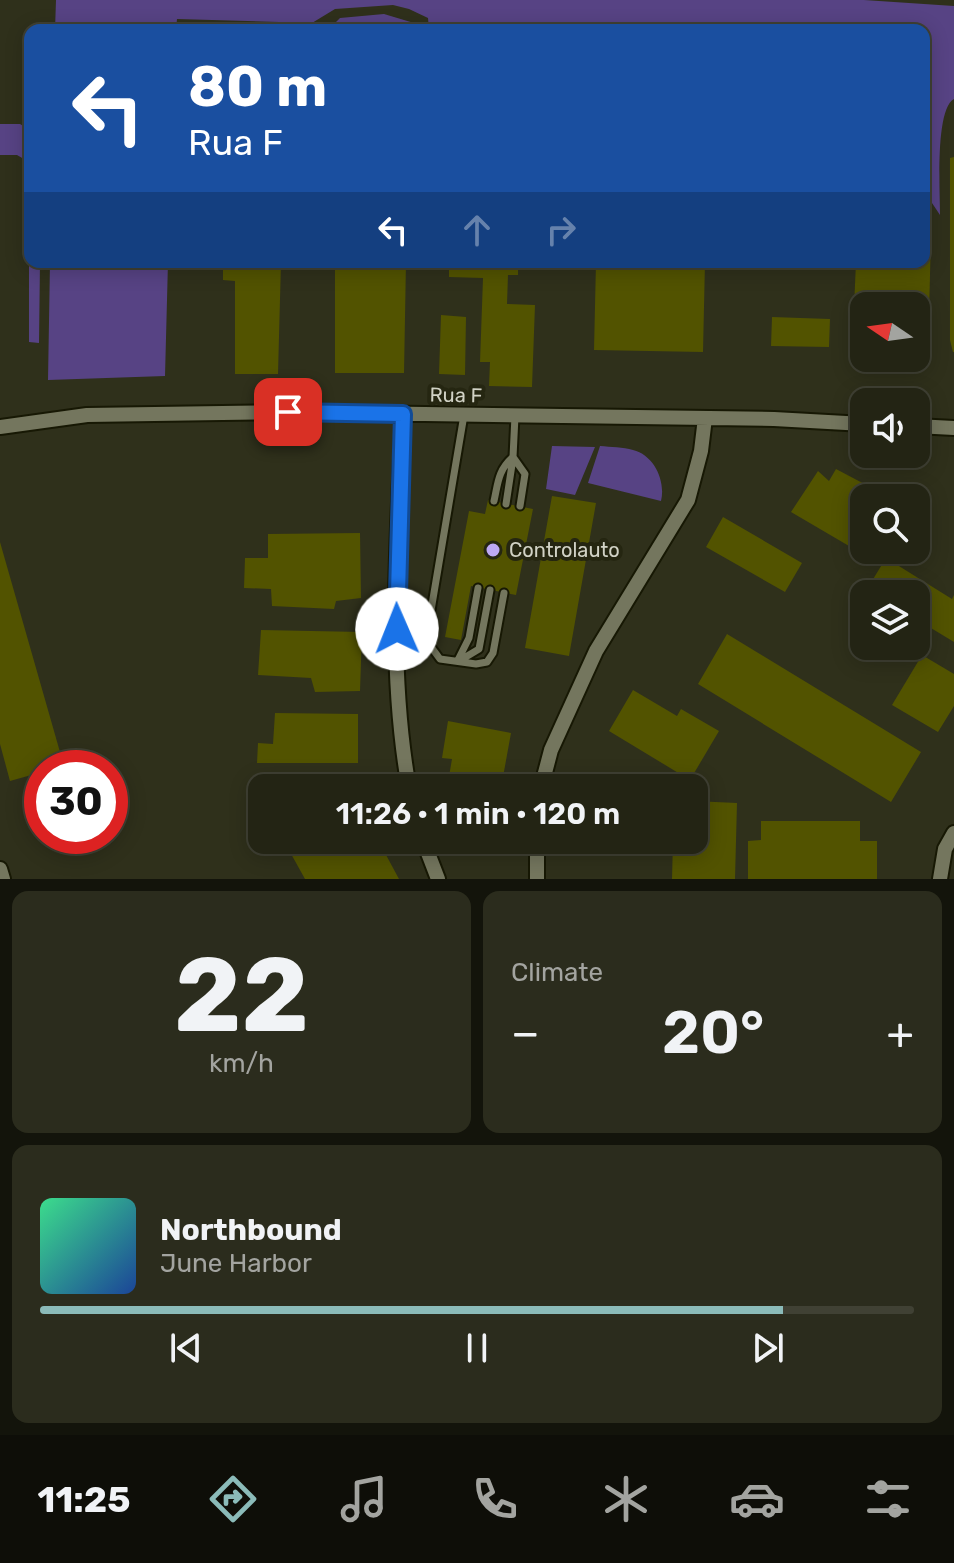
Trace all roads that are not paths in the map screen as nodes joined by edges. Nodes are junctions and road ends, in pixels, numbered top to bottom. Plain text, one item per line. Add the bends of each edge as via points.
1 (403, 414) junction
2 (464, 415) junction
3 (515, 416) junction
4 (705, 418) junction
5 (850, 423) edge
6 (0, 427) edge
7 (930, 427) edge
8 (954, 428) edge
9 (513, 457) junction
10 (494, 501) dead end
11 (506, 504) dead end
12 (520, 506) dead end
13 (478, 588) dead end
14 (490, 590) dead end
15 (504, 593) dead end
16 (457, 662) junction
17 (406, 774) edge
18 (545, 774) edge
19 (954, 833) edge
20 (428, 854) edge
21 (537, 854) edge
22 (0, 869) edge
23 (3, 879) edge
24 (438, 879) edge
25 (537, 879) edge
26 (940, 879) edge

1 - 2 street, Rua F
1 - 6 street, Rua F via 87,415
1 - 17 street via 396,600
2 - 3 street, Rua F
2 - 16 lane via 426,640 440,659
3 - 4 street, Rua F
3 - 9 lane
4 - 5 street, Rua F
4 - 18 street via 688,500 596,651
7 - 8 street
9 - 10 lane via 499,473
9 - 11 lane
9 - 12 lane via 525,474
13 - 16 lane via 469,638
14 - 16 lane via 479,649
15 - 16 lane via 487,662
19 - 26 street
20 - 24 street
21 - 25 street
22 - 23 street

